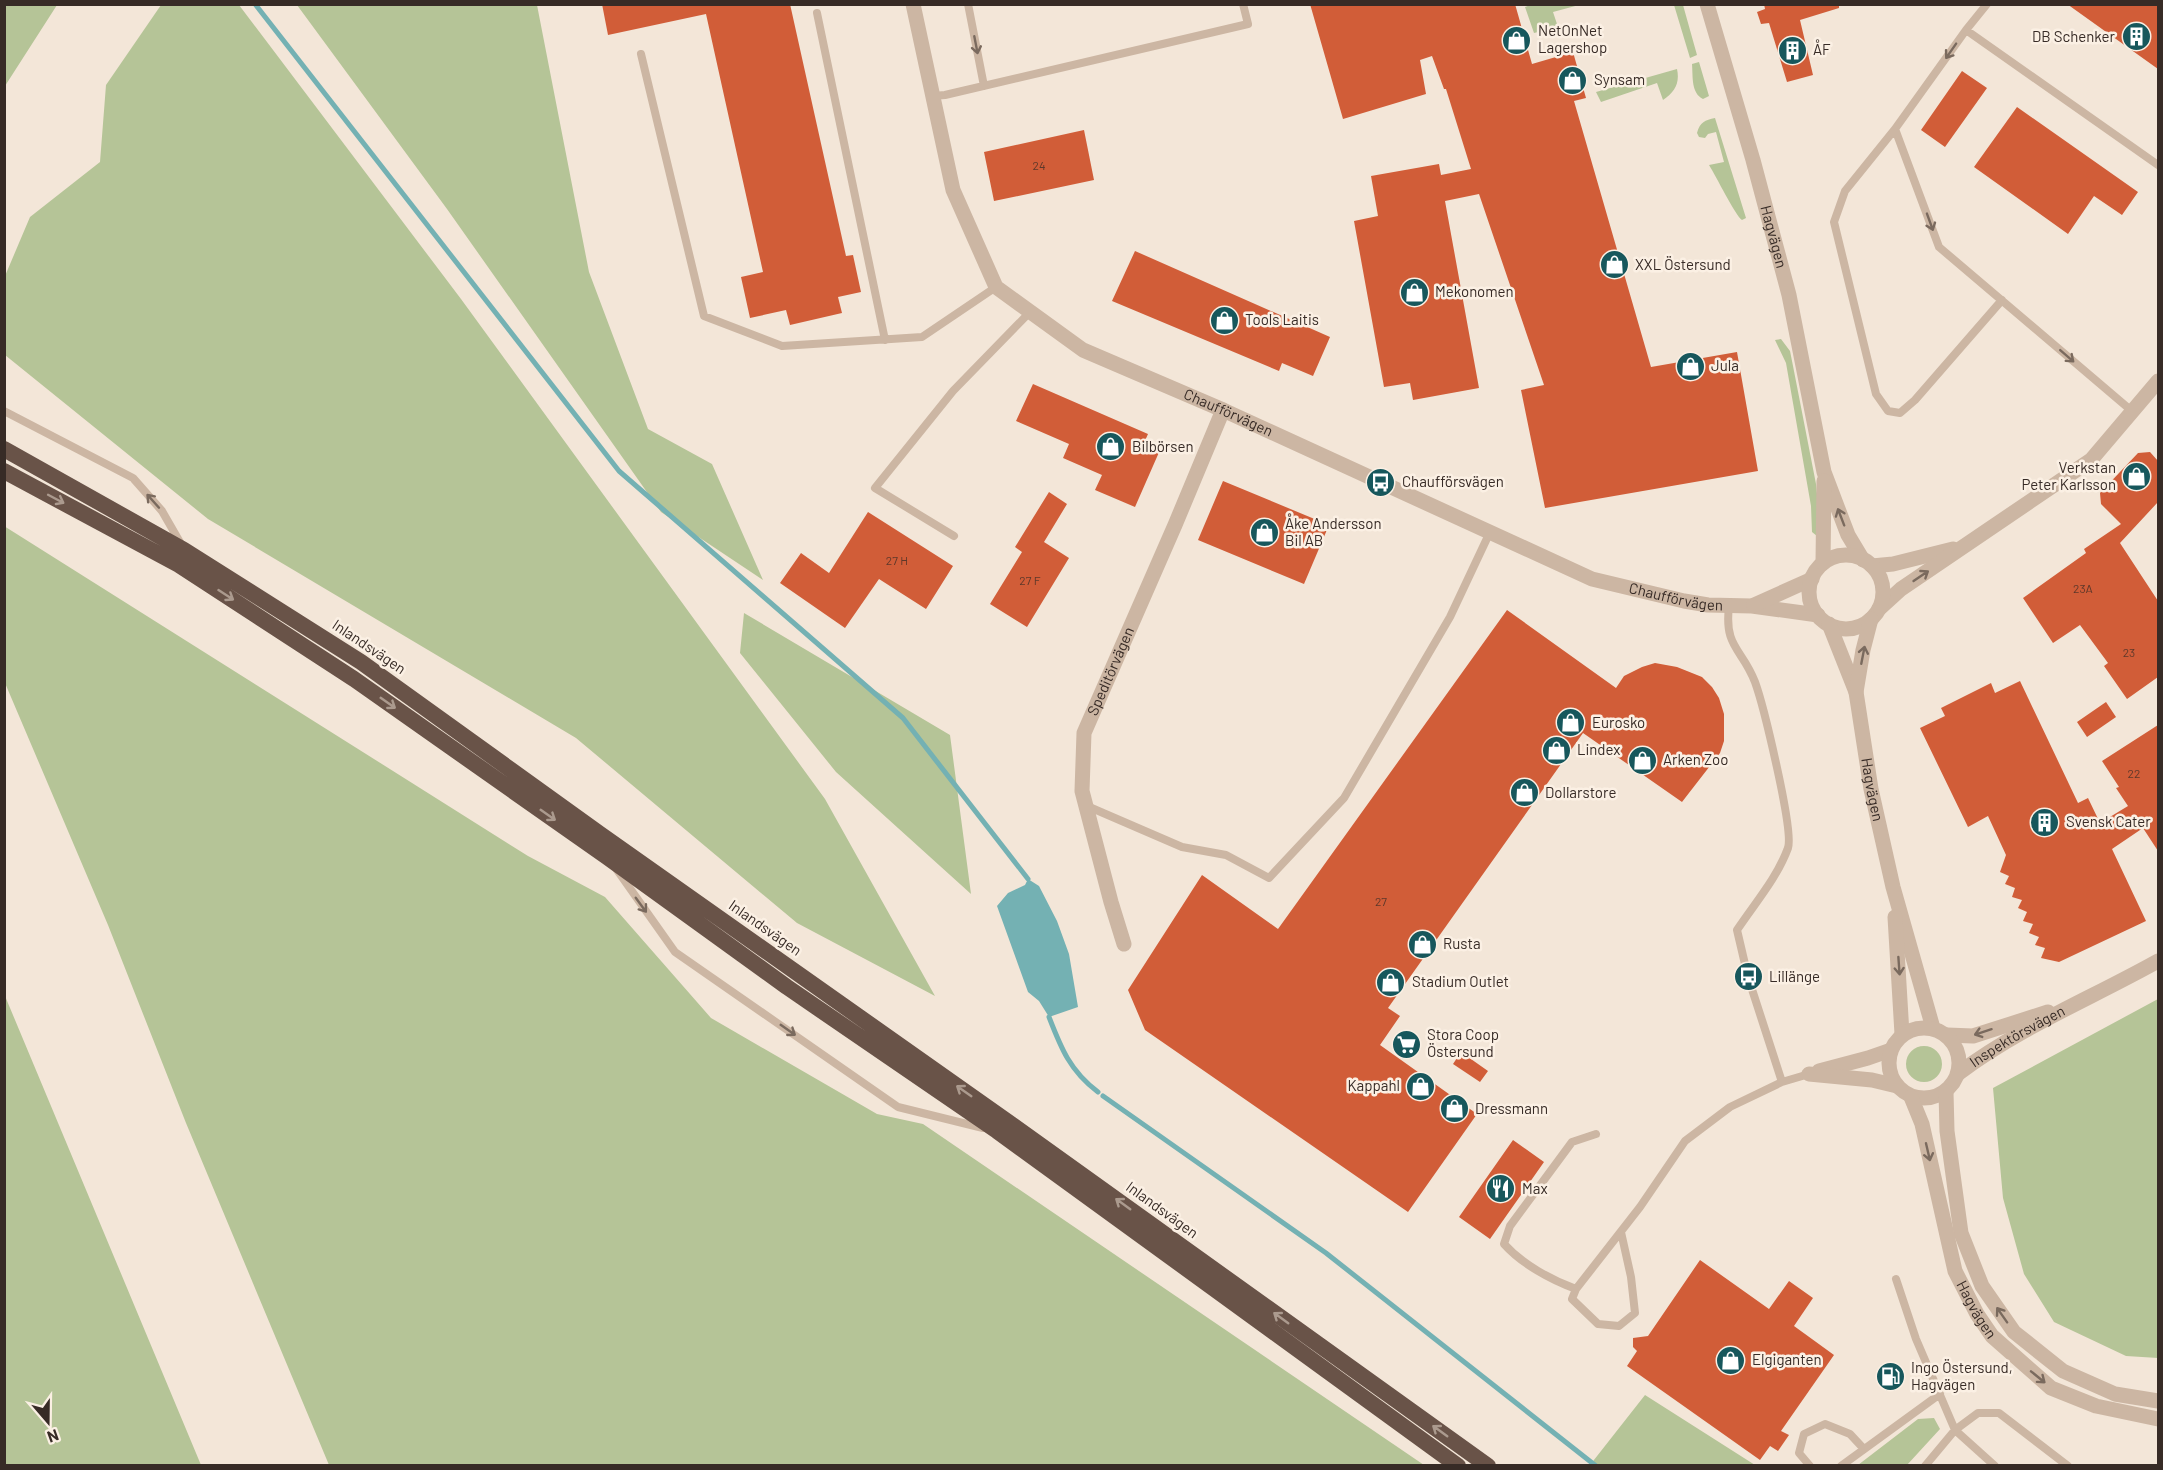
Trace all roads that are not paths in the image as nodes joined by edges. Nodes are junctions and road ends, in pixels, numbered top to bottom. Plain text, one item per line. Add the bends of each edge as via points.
1 (913, 4) edge
2 (968, 4) edge
3 (1243, 4) edge
4 (1707, 4) edge
5 (1987, 4) edge
6 (817, 13) dead end
7 (1966, 30) junction
8 (641, 54) dead end
9 (984, 86) junction
10 (933, 96) junction
11 (1895, 129) junction
12 (2158, 165) edge
13 (996, 287) junction
14 (2002, 300) junction
15 (1030, 312) junction
16 (885, 340) junction
17 (2158, 381) edge
18 (1223, 410) junction
19 (4, 411) edge
20 (2133, 412) junction
21 (4, 449) edge
22 (4, 471) edge
23 (1824, 472) junction
24 (1490, 532) junction
25 (954, 536) dead end
26 (1965, 546) junction
27 (184, 550) junction
28 (1823, 563) junction
29 (1867, 563) junction
30 (1812, 579) junction
31 (1729, 606) junction
32 (1752, 606) junction
33 (1875, 614) junction
34 (1823, 620) junction
35 (1856, 692) junction
36 (1086, 806) junction
37 (607, 857) junction
38 (1893, 887) junction
39 (1125, 944) dead end
40 (2158, 961) edge
41 (2079, 1002) junction
42 (1940, 1032) junction
43 (1902, 1035) junction
44 (1891, 1050) junction
45 (1959, 1073) junction
46 (1809, 1074) junction
47 (1782, 1082) junction
48 (1897, 1086) junction
49 (1946, 1092) junction
50 (1911, 1096) junction
51 (997, 1131) junction
52 (1596, 1134) dead end
53 (1621, 1232) junction
54 (1896, 1279) dead end
55 (1576, 1289) junction
56 (1940, 1394) junction
57 (2158, 1401) edge
58 (2158, 1419) edge
59 (1955, 1430) junction
60 (1863, 1448) junction
61 (1925, 1465) edge
62 (1458, 1466) edge
63 (1488, 1466) edge
64 (1810, 1466) edge
65 (1841, 1466) edge
66 (1995, 1466) edge
67 (2068, 1466) edge

1 - 10 street, Chaufförvägen
2 -> 9 lane
3 - 9 lane via 1248,24
4 - 23 street, Hagvägen via 1789,295
5 - 7 lane
6 - 16 lane
7 -> 11 lane
7 - 12 lane
8 - 16 lane via 704,316 782,346
9 - 10 lane
10 - 13 street, Chaufförvägen via 953,190
11 -> 14 lane via 1939,247
11 - 14 lane via 1845,191 1834,222 1876,393 1888,411 1900,413 1915,400
13 - 15 street, Chaufförvägen
13 - 16 lane via 922,337
14 -> 20 lane
15 - 18 street, Chaufförvägen via 1083,350
15 - 25 lane via 952,391 875,488
17 - 20 street
18 - 24 street, Chaufförvägen
18 - 36 street, Speditörvägen via 1083,733 1082,791
27 -> 19 lane via 162,511 133,478
20 - 26 street via 2091,460
21 - 27 highway, Inlandsvägen
22 -> 37 highway via 179,565 354,679
23 - 28 street, Hagvägen
29 -> 23 street, Hagvägen via 1848,535
24 - 31 street, Chaufförvägen via 1592,579 1667,599
24 - 36 lane via 1450,617 1344,798 1269,878 1226,855 1182,847
26 - 29 street via 1893,564
33 -> 26 street via 1901,589
63 -> 27 highway, Inlandsvägen via 361,662
28 - 29 street via 1840,556 1854,556
28 - 30 street
29 - 33 street via 1882,584 1883,596
30 - 32 street, Chaufförvägen
30 - 34 street via 1810,597
31 - 32 street, Chaufförvägen
31 - 47 lane via 1729,636 1754,680 1789,826 1789,845 1774,876 1737,930
32 - 34 street, Chaufförvägen
33 - 34 street via 1860,626 1848,629
35 -> 33 street, Hagvägen via 1863,650
34 - 35 street, Hagvägen
35 - 38 street, Hagvägen via 1871,789
36 - 39 street, Speditörvägen
37 - 51 highway
37 -> 51 lane via 675,952 898,1107
38 - 42 street, Hagvägen
38 -> 43 street, Hagvägen
40 - 41 street, Inspektörsvägen
41 -> 42 street, Inspektörsvägen via 1973,1036
41 - 45 street, Inspektörsvägen via 1980,1057
42 - 43 street via 1920,1027
42 - 45 street via 1958,1050
43 - 44 street
44 - 46 street
44 - 48 street via 1888,1065
45 - 49 street
46 - 47 lane
46 - 48 street
47 - 53 lane via 1730,1107 1685,1141
48 - 50 street
49 - 50 street via 1929,1099
57 -> 49 street, Hagvägen via 2115,1394 2062,1371 2014,1332 1982,1286 1961,1233 1948,1141
50 -> 58 street, Hagvägen via 1922,1124 1955,1271 1992,1336 2051,1388 2096,1406
51 - 62 highway
52 - 55 lane via 1572,1142 1510,1226 1504,1244 1514,1255 1560,1284
53 - 55 lane
53 - 55 lane via 1635,1313 1619,1326 1598,1324 1572,1299
54 - 56 lane
56 - 59 lane
56 - 60 lane
59 - 61 lane
59 - 66 lane
59 - 67 lane via 1978,1413 1999,1413
60 - 64 lane via 1850,1434 1825,1424 1804,1434 1799,1453
60 - 65 lane

